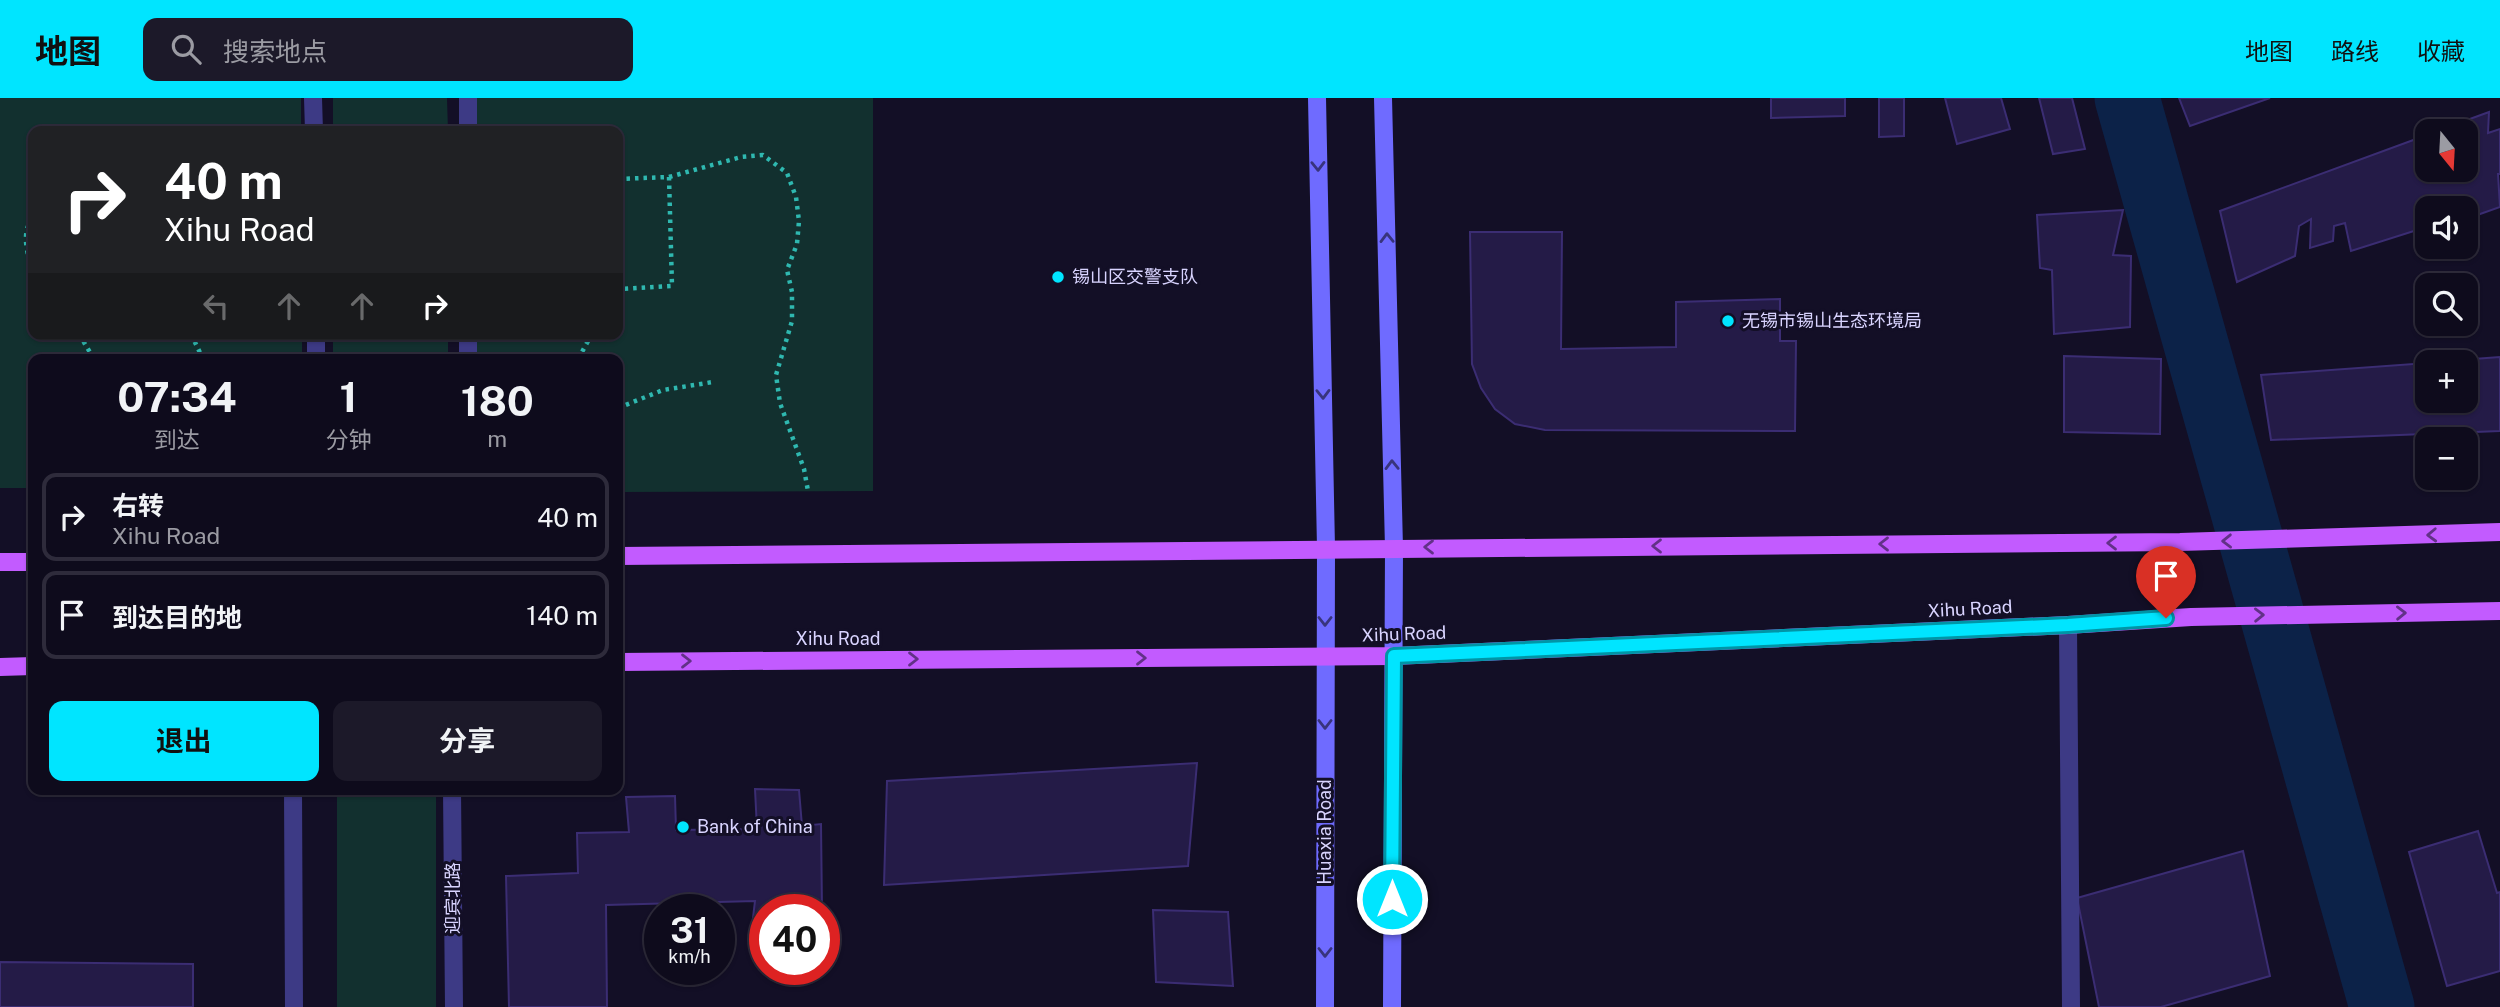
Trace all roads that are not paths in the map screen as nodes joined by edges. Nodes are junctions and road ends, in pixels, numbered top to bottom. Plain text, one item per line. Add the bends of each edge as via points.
1 (313, 98) edge
2 (468, 98) edge
3 (1317, 98) edge
4 (1383, 98) edge
5 (314, 126) edge
6 (468, 126) edge
7 (2500, 532) edge
8 (1326, 548) junction
9 (1394, 548) junction
10 (623, 556) edge
11 (0, 562) edge
12 (28, 562) edge
13 (2500, 611) edge
14 (2068, 625) junction
15 (1325, 656) junction
16 (1394, 656) junction
17 (623, 662) edge
18 (28, 666) edge
19 (0, 667) edge
20 (293, 795) edge
21 (452, 795) edge
22 (294, 1007) edge
23 (454, 1007) edge
24 (1325, 1007) edge
25 (1392, 1007) edge
26 (2071, 1007) edge

1 - 5 lane
2 - 6 lane
3 -> 8 street, Huaxia Road
9 -> 4 street
7 -> 9 main road via 2319,540
8 - 9 main road
8 - 10 main road
8 -> 15 street, Huaxia Road
9 - 16 street
11 - 12 main road
14 -> 13 main road, Xihu Road via 2191,617
14 - 16 main road, Xihu Road
14 - 26 lane
15 - 16 main road, Xihu Road
17 -> 15 main road, Xihu Road
15 -> 24 street, Huaxia Road
16 - 25 street
18 - 19 main road
20 - 22 lane
21 - 23 lane, 迎宾北路

